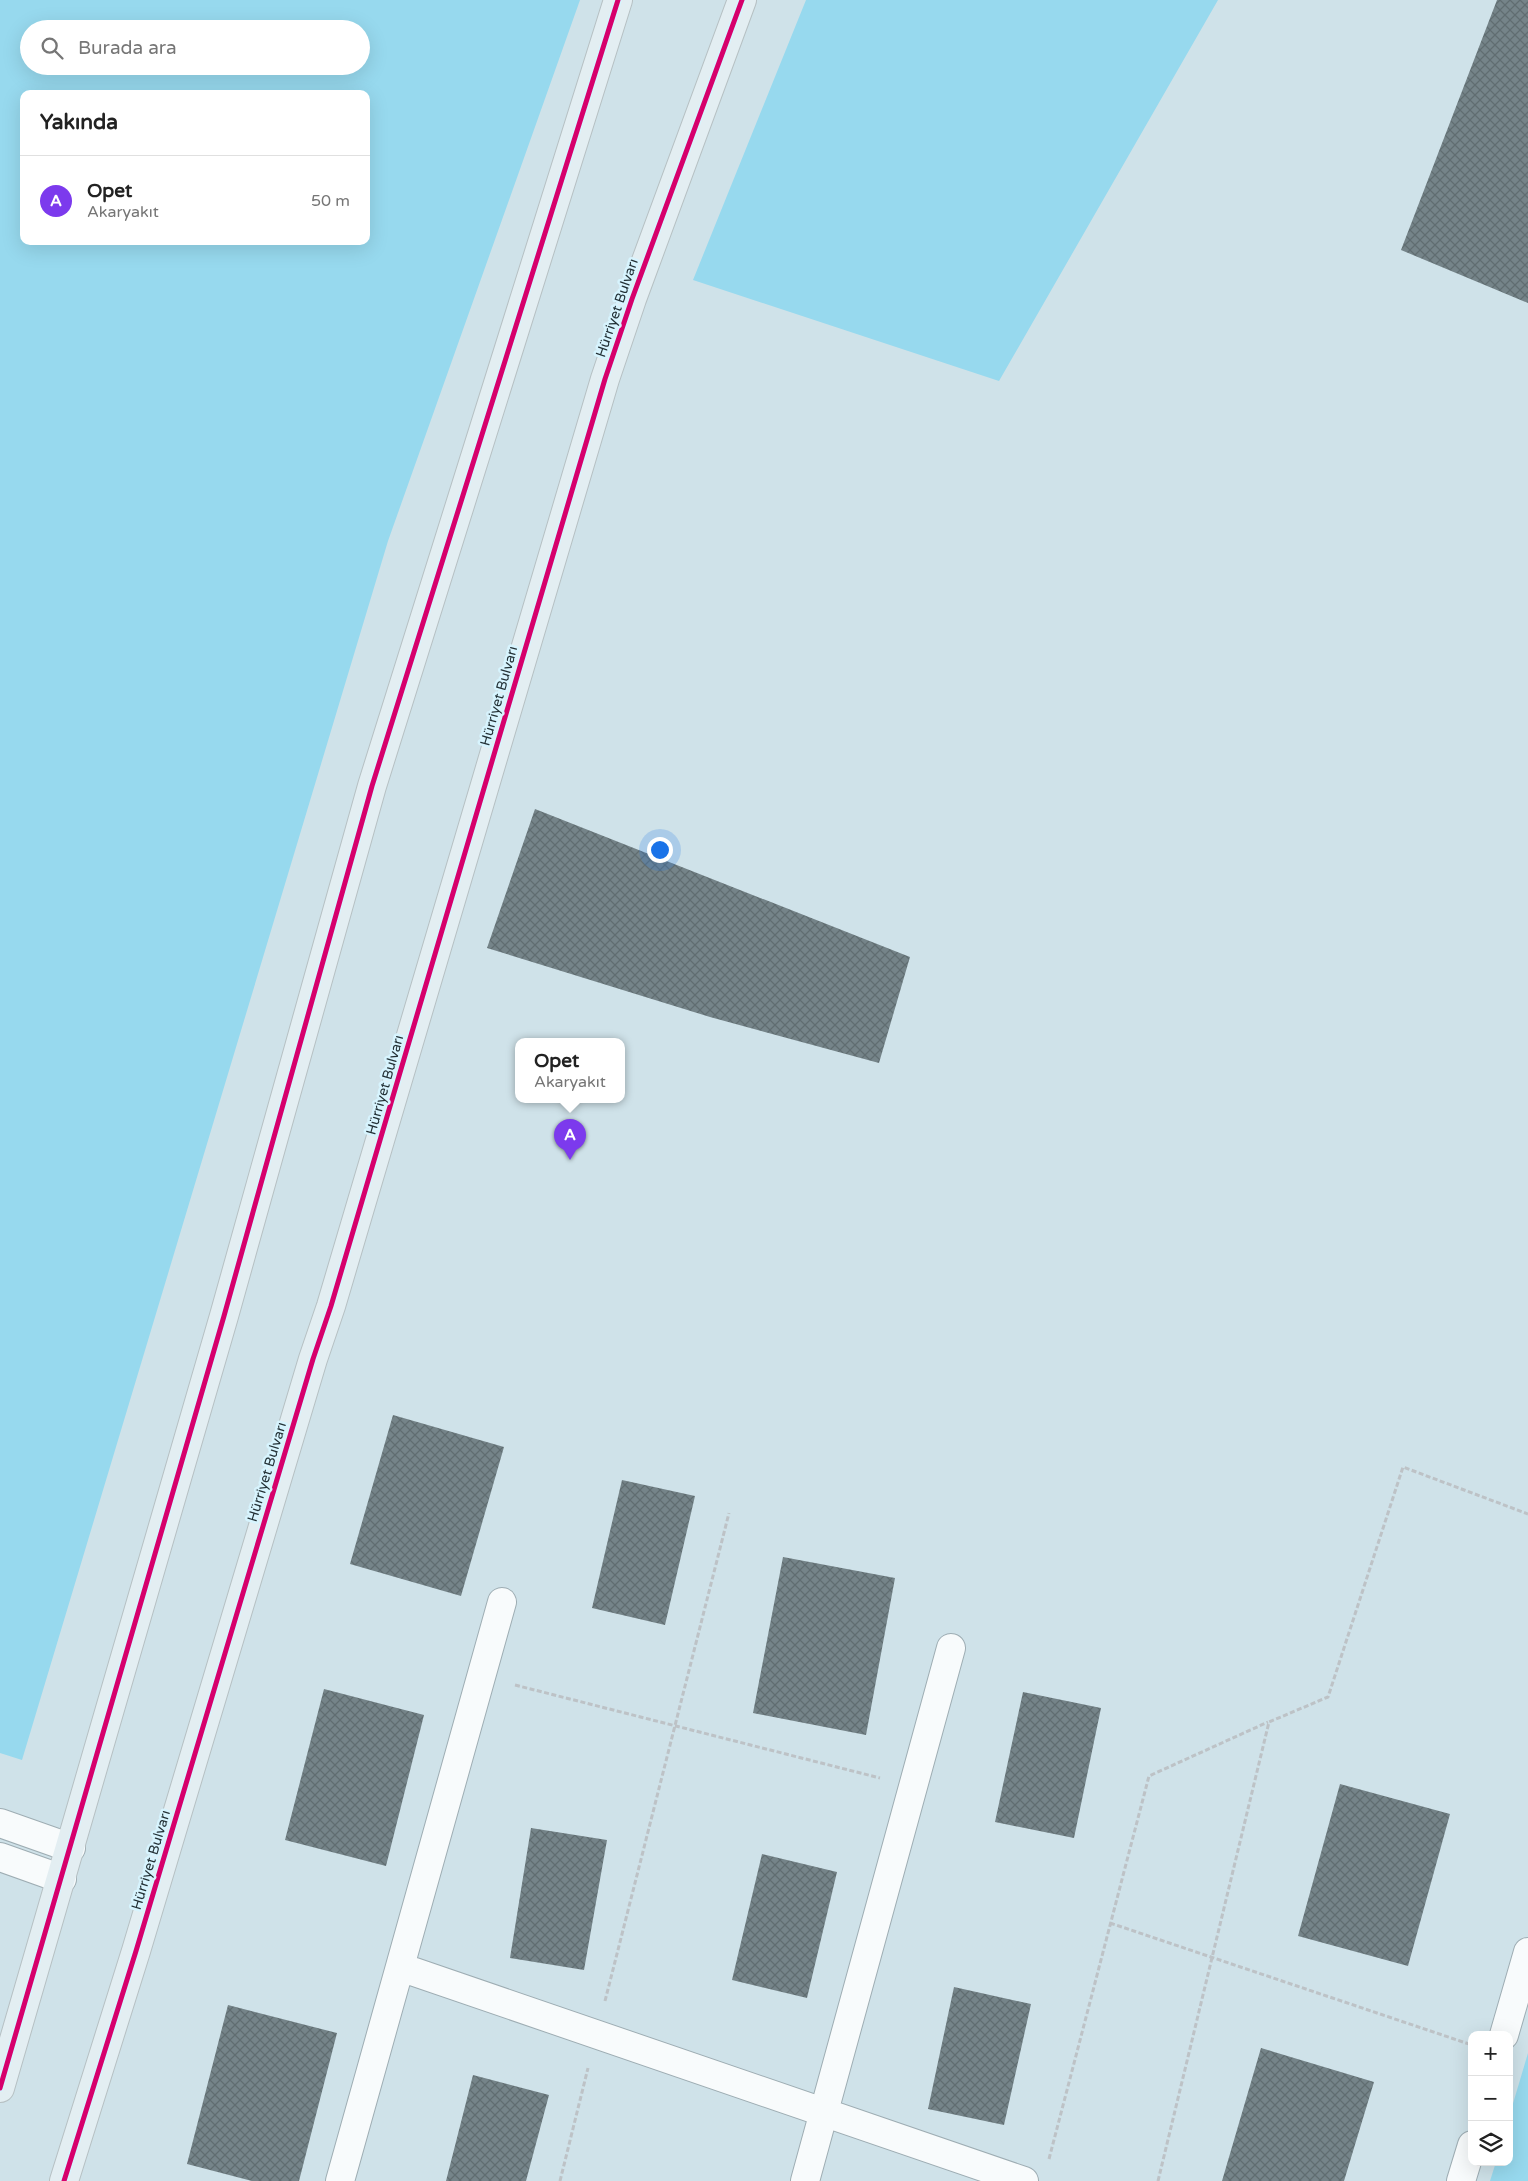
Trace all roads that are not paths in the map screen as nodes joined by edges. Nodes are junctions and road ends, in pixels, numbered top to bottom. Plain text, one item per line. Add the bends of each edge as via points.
1 (618, 0) edge
2 (742, 0) edge
3 (502, 1602) dead end
4 (951, 1648) dead end
5 (0, 1823) edge
6 (71, 1848) junction
7 (0, 1857) edge
8 (62, 1879) junction
9 (1528, 1952) edge
10 (400, 1967) junction
11 (1505, 2031) edge
12 (0, 2088) edge
13 (824, 2113) junction
14 (1468, 2158) edge
15 (64, 2181) edge
16 (340, 2181) edge
17 (805, 2181) edge
18 (1024, 2181) edge
19 (1461, 2181) edge

1 - 6 main road via 372,786
2 - 15 main road, Hürriyet Bulvarı via 604,379 333,1298
3 - 10 street
4 - 13 street
5 - 6 street
6 - 8 main road
7 - 8 street
8 - 12 main road
9 - 11 street
10 - 13 street
10 - 16 street
13 - 17 street
13 - 18 street
14 - 19 street

